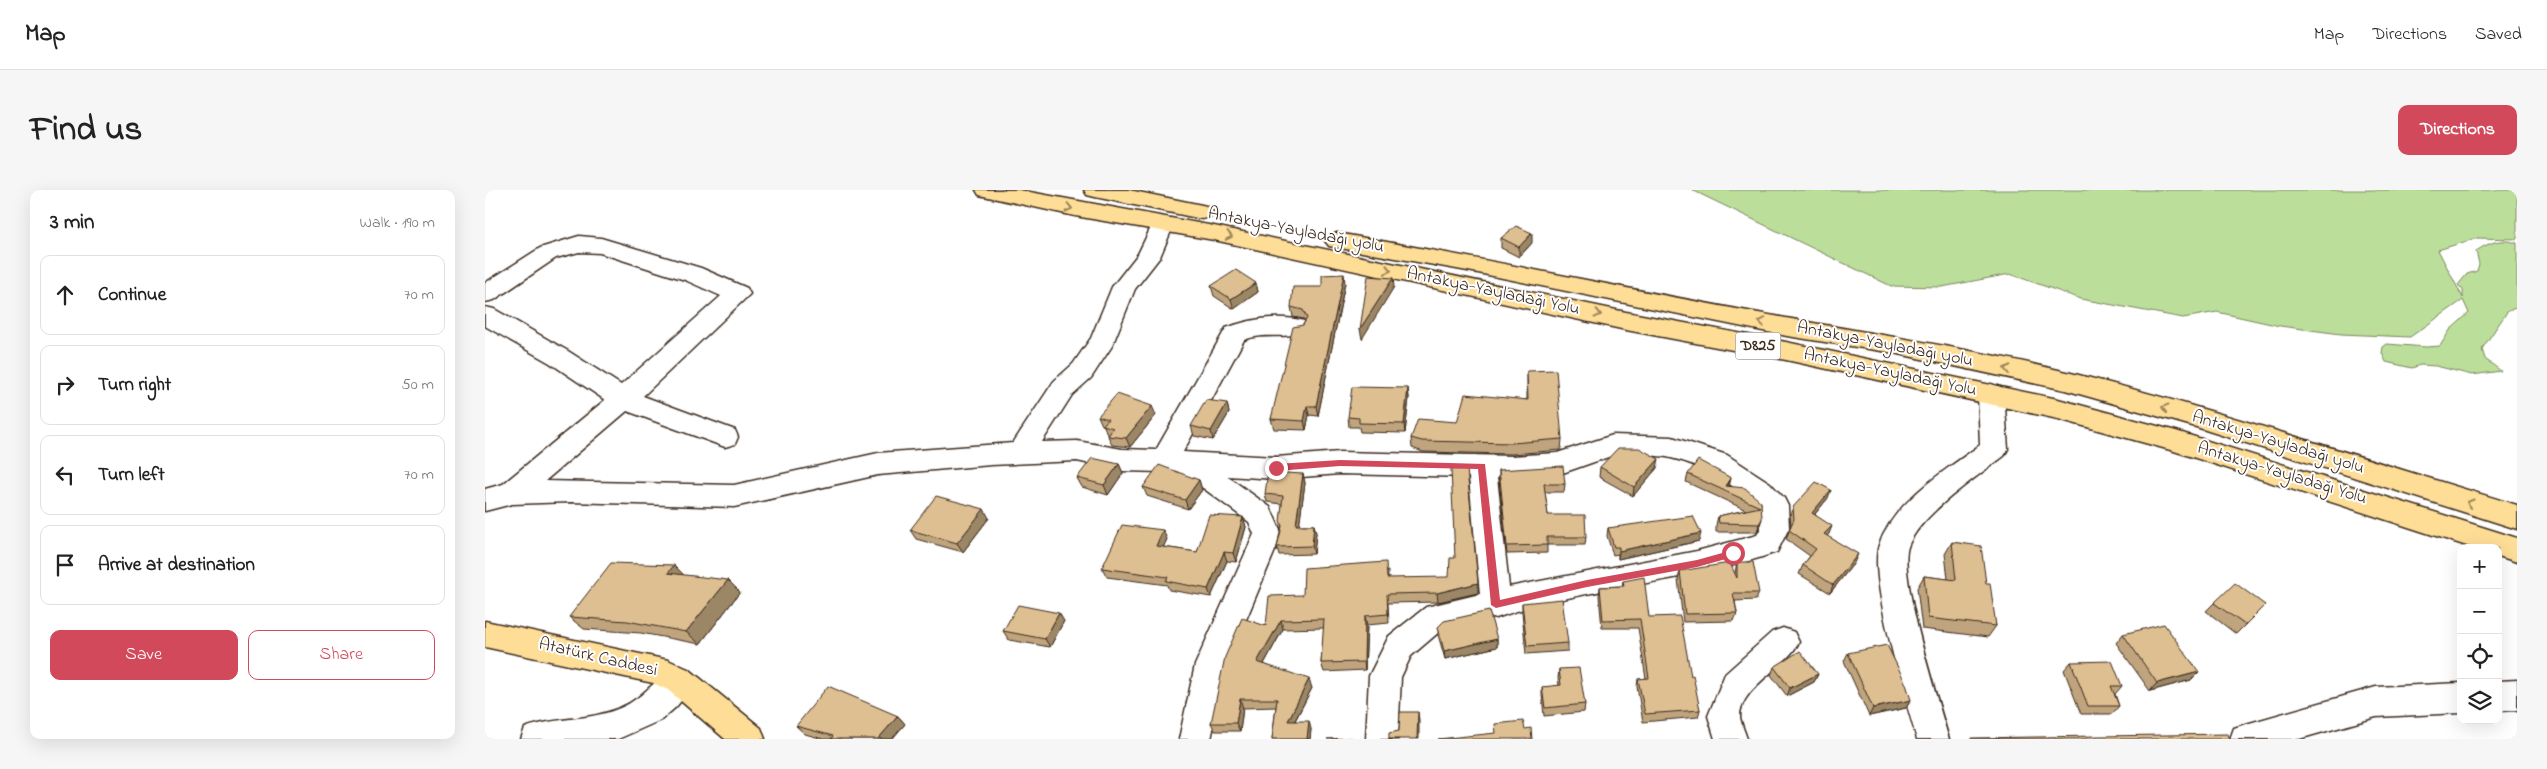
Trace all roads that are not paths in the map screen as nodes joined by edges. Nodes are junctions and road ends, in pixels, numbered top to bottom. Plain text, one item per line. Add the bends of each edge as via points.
1 (987, 190) edge
2 (1095, 190) edge
3 (1163, 224) junction
4 (485, 294) edge
5 (485, 315) edge
6 (1295, 327) edge
7 (1991, 394) junction
8 (623, 399) junction
9 (725, 436) dead end
10 (1021, 453) junction
11 (1164, 461) junction
12 (1482, 466) junction
13 (512, 493) junction
14 (485, 500) edge
15 (2517, 517) edge
16 (2517, 550) edge
17 (1496, 605) junction
18 (485, 634) edge
19 (1783, 642) dead end
20 (679, 680) junction
21 (2517, 695) edge
22 (2502, 696) edge
23 (2457, 698) edge
24 (537, 739) edge
25 (749, 739) edge
26 (1195, 739) edge
27 (1382, 739) edge
28 (1731, 739) edge
29 (1933, 739) edge
30 (2246, 739) edge

1 -> 3 main road, Antakya-Yayladağı Yolu / D825
15 -> 2 main road, Antakya-Yayladağı yolu / D825 via 2197,417 2065,381 1894,344 1787,327 1473,264 1331,240
3 -> 7 main road, Antakya-Yayladağı Yolu / D825
3 - 10 street via 1148,257 1125,286 1103,340 1082,371 1063,388
4 - 8 street via 548,253 579,244 601,246 684,271 738,294
5 - 8 street via 559,357
6 - 11 street via 1250,328 1235,334
7 - 16 main road, Antakya-Yayladağı Yolu / D825 via 2096,418 2176,441
7 - 29 street via 1994,448 1936,494 1908,522 1892,548 1895,594
8 - 9 street
8 - 13 street
10 - 11 street via 1077,451 1122,460
10 - 13 street via 878,464 734,496 571,491
11 - 12 street via 1276,468 1340,463
11 - 26 street via 1213,480 1260,516 1268,534 1211,665
12 - 17 street
12 - 17 street via 1557,464 1613,445 1672,448 1717,463 1760,491 1774,506 1775,528 1767,544 1697,563
13 - 14 street
17 - 27 street via 1437,616 1400,646 1385,676
18 - 20 main road, Atatürk Caddesi via 657,670
19 - 28 street via 1735,684 1724,716
20 - 24 street via 662,700 625,723
20 - 25 main road, Atatürk Caddesi
21 - 22 street
23 - 30 street via 2376,702

